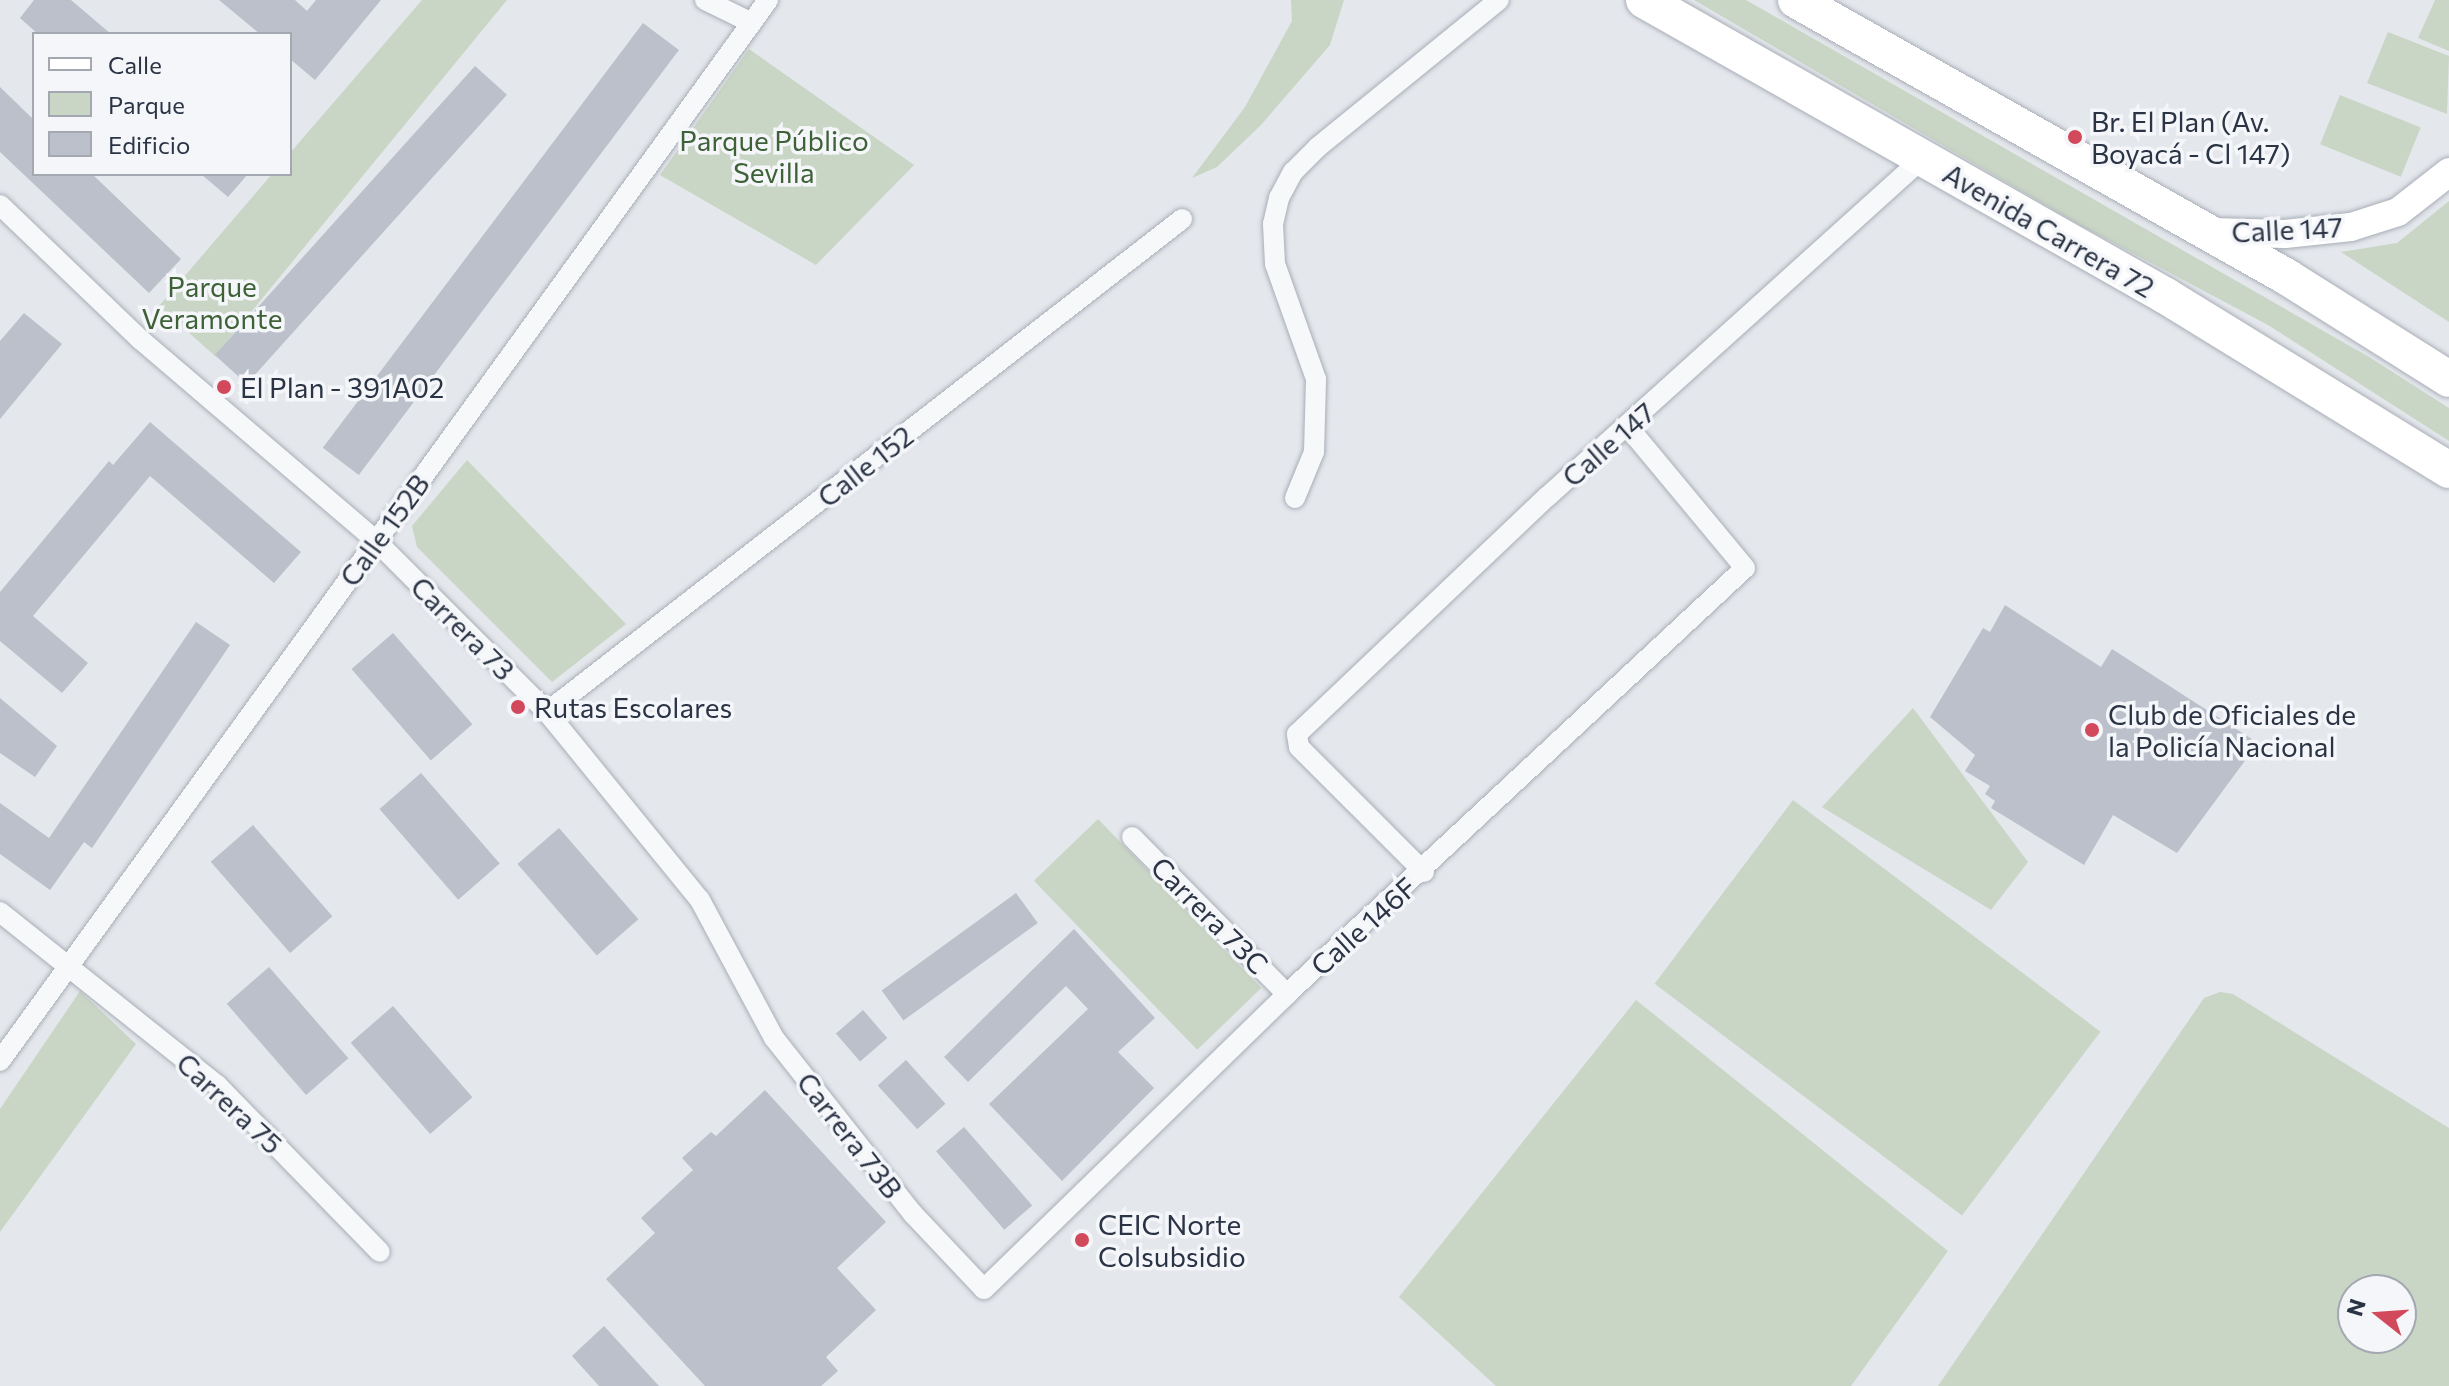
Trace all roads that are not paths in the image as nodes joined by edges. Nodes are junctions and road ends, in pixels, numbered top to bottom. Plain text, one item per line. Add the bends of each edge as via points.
1 (705, 0) edge
2 (768, 0) edge
3 (1499, 0) edge
4 (1644, 0) edge
5 (1796, 0) edge
6 (752, 23) junction
7 (1923, 158) junction
8 (2449, 172) edge
9 (0, 205) edge
10 (1182, 219) dead end
11 (2205, 232) junction
12 (2449, 379) edge
13 (1628, 427) junction
14 (2449, 470) edge
15 (1295, 498) dead end
16 (376, 541) junction
17 (547, 712) junction
18 (1132, 837) dead end
19 (1424, 872) junction
20 (0, 912) edge
21 (70, 963) junction
22 (735, 967) joint
23 (1287, 994) junction
24 (0, 1061) edge
25 (380, 1252) dead end
26 (984, 1289) joint

1 - 6 street
2 - 6 street, Calle 152B
3 - 15 street via 1318,147 1293,172 1279,198 1273,224 1275,264 1316,379 1314,452
4 - 7 highway, Avenida Carrera 72
5 - 11 highway
6 - 16 street, Calle 152B
7 - 13 street, Calle 147
7 - 14 highway, Avenida Carrera 72 via 2166,296
8 - 11 main road, Calle 147 via 2398,212 2351,227 2285,234
9 - 16 street, Carrera 73 via 141,340
10 - 17 street, Calle 152
11 - 12 highway
13 - 19 street, Calle 146F via 1745,568
13 - 19 street, Calle 147 via 1297,734 1299,747
16 - 17 street, Carrera 73
16 - 21 street, Calle 152B
17 - 22 street, Carrera 73 via 700,900
18 - 23 street, Carrera 73C
19 - 23 street, Calle 146F
20 - 21 street, Carrera 75
21 - 24 street, Calle 152B
21 - 25 street, Carrera 75 via 217,1085
22 - 26 street, Carrera 73B via 774,1038 913,1214
23 - 26 street, Calle 146F

